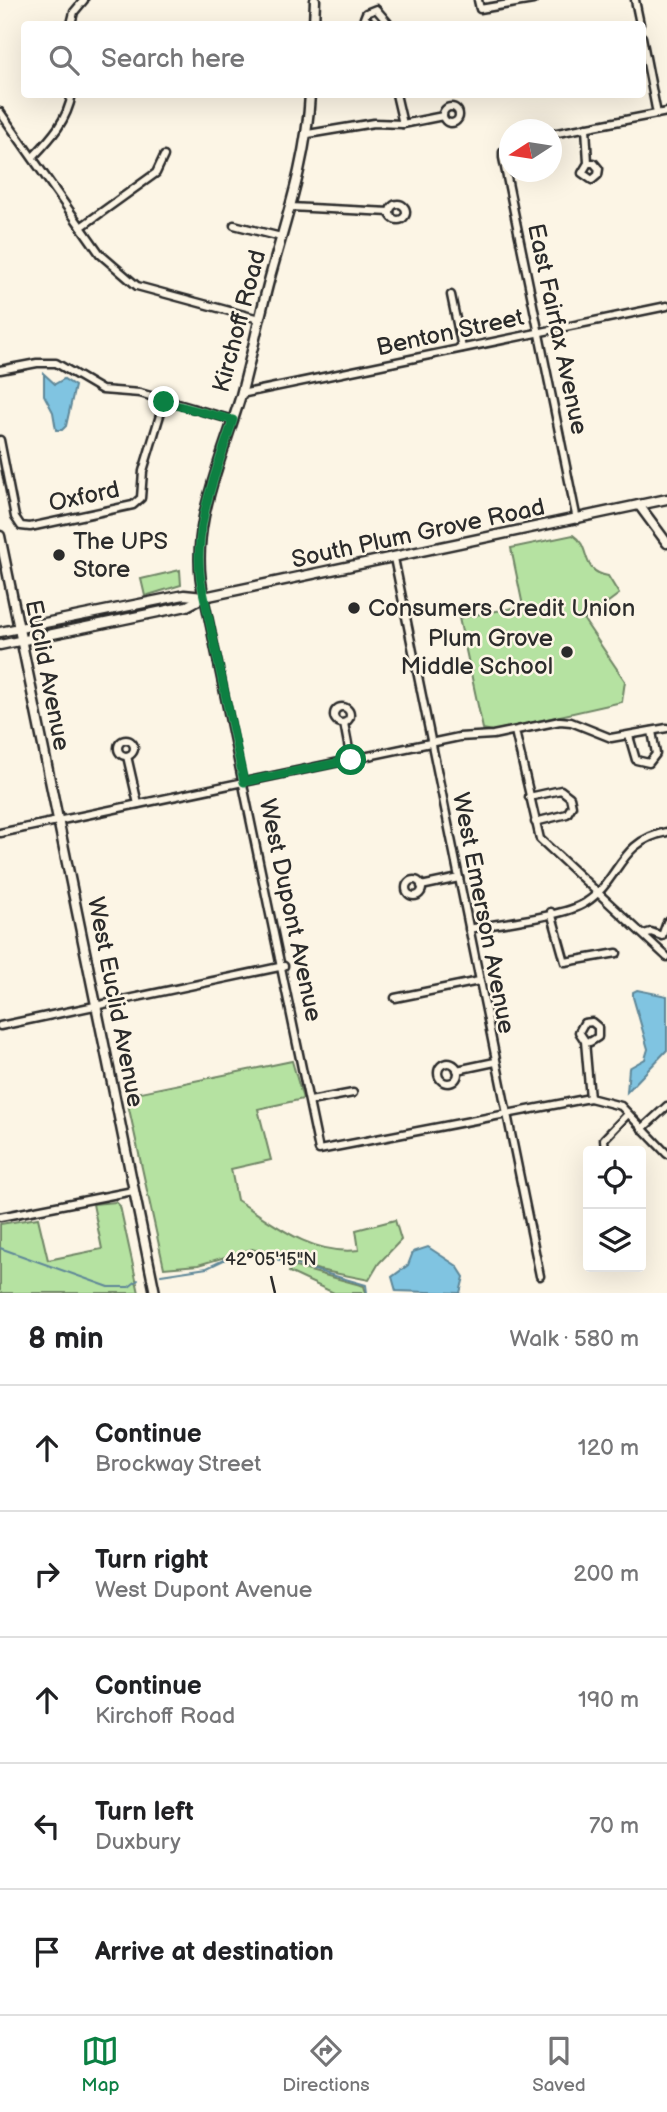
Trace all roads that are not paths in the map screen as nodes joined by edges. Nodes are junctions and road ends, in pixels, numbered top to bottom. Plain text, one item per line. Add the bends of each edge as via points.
1 (84, 0) edge
2 (315, 0) edge
3 (478, 0) edge
4 (533, 0) edge
5 (635, 0) edge
6 (72, 21) edge
7 (314, 21) edge
8 (368, 21) edge
9 (386, 21) edge
10 (639, 21) edge
11 (646, 58) edge
12 (71, 98) edge
13 (310, 98) edge
14 (397, 98) edge
15 (0, 112) edge
16 (667, 112) edge
17 (657, 114) junction
18 (443, 116) dead end
19 (403, 124) junction
20 (586, 127) junction
21 (562, 132) edge
22 (308, 134) junction
23 (164, 156) dead end
24 (33, 157) junction
25 (588, 163) dead end
26 (507, 182) edge
27 (290, 207) junction
28 (390, 212) dead end
29 (233, 225) dead end
30 (81, 227) junction
31 (281, 237) junction
32 (451, 295) dead end
33 (667, 306) edge
34 (259, 318) junction
35 (539, 333) junction
36 (462, 348) junction
37 (0, 370) edge
38 (241, 394) junction
39 (164, 402) junction
40 (233, 420) junction
41 (0, 440) edge
42 (667, 499) edge
43 (639, 505) junction
44 (577, 520) junction
45 (0, 536) edge
46 (667, 543) edge
47 (394, 558) junction
48 (204, 597) junction
49 (19, 628) junction
50 (0, 632) edge
51 (22, 641) junction
52 (0, 645) edge
53 (344, 723) dead end
54 (667, 727) edge
55 (515, 731) junction
56 (652, 731) junction
57 (629, 736) junction
58 (430, 743) junction
59 (127, 756) dead end
60 (351, 760) junction
61 (244, 782) junction
62 (529, 797) junction
63 (138, 804) junction
64 (58, 821) junction
65 (534, 822) junction
66 (667, 832) edge
67 (0, 833) edge
68 (458, 878) junction
69 (421, 886) dead end
70 (598, 893) junction
71 (551, 912) junction
72 (667, 922) edge
73 (469, 929) junction
74 (644, 934) junction
75 (662, 936) junction
76 (658, 948) junction
77 (617, 953) dead end
78 (667, 957) edge
79 (284, 967) junction
80 (479, 981) junction
81 (396, 998) dead end
82 (97, 1006) junction
83 (0, 1026) edge
84 (585, 1041) dead end
85 (495, 1062) junction
86 (457, 1070) dead end
87 (353, 1093) dead end
88 (590, 1098) junction
89 (310, 1101) junction
90 (667, 1106) edge
91 (506, 1113) junction
92 (627, 1115) junction
93 (642, 1129) junction
94 (604, 1146) edge
95 (667, 1154) edge
96 (133, 1191) junction
97 (0, 1217) edge
98 (540, 1276) dead end
99 (155, 1293) edge

1 - 6 street
2 - 7 main road
3 - 4 street via 480,9
5 - 10 street
8 - 9 street via 366,13 376,9
11 - 17 street
12 - 24 street via 56,133
13 - 22 main road, Kirchoff Road
14 - 19 street
15 - 24 street
16 - 17 street
17 - 20 street
18 - 19 street
19 - 22 street via 374,122
20 - 21 street
20 - 25 street
22 - 27 main road, Kirchoff Road
23 - 30 street via 156,173
24 - 30 street
26 - 35 street, East Fairfax Avenue
27 - 28 street
27 - 31 main road, Kirchoff Road
29 - 31 street
30 - 34 street via 100,254 137,286
31 - 34 main road, Kirchoff Road
32 - 36 street
33 - 35 street, Benton Street
34 - 38 main road, Kirchoff Road
35 - 36 street, Benton Street
35 - 44 street, East Fairfax Avenue
36 - 38 street, Benton Street
37 - 39 street via 57,363 102,390 140,393
38 - 40 main road, Kirchoff Road
39 - 40 street
39 - 41 street, Oxford via 143,471 141,498 133,505 21,526 15,517
40 - 48 main road, Kirchoff Road via 202,521 198,549
42 - 43 main road, South Plum Grove Road
43 - 44 main road, South Plum Grove Road
43 - 46 main road
44 - 47 main road, South Plum Grove Road
45 - 49 main road, Euclid Avenue
47 - 48 main road, South Plum Grove Road
47 - 58 street, West Emerson Avenue
48 - 49 main road, South Plum Grove Road via 184,594
48 - 51 main road, South Plum Grove Road via 187,606
48 - 61 street, West Dupont Avenue
49 - 50 main road, South Plum Grove Road
49 - 51 main road, Euclid Avenue
51 - 52 main road, South Plum Grove Road
51 - 64 main road, Euclid Avenue
53 - 60 street
54 - 56 street
55 - 57 street via 566,721 607,738
55 - 58 street
55 - 62 street
56 - 57 street
56 - 57 street via 656,754 649,763 636,760
58 - 60 street
58 - 68 street, West Emerson Avenue
59 - 63 street
60 - 61 street
61 - 63 street
61 - 79 street, West Dupont Avenue
62 - 65 street
62 - 65 street via 561,790 572,802 567,814
63 - 64 street
64 - 67 street
64 - 82 main road, West Euclid Avenue
65 - 70 street via 540,839
66 - 70 street via 635,845
68 - 69 street
68 - 73 street, West Emerson Avenue
70 - 71 street via 578,907
70 - 74 street
71 - 73 street
71 - 77 street via 565,962
72 - 75 street
73 - 80 street, West Emerson Avenue
74 - 75 street
74 - 76 street
75 - 76 street
76 - 78 street
79 - 82 street
79 - 89 street, West Dupont Avenue
80 - 81 street
80 - 85 street, West Emerson Avenue
82 - 83 street
82 - 96 main road, West Euclid Avenue
84 - 88 street
85 - 86 street
85 - 91 street, West Emerson Avenue
87 - 89 street
88 - 91 street
88 - 92 street via 621,1106
89 - 91 street, West Dupont Avenue via 320,1150
90 - 93 street
91 - 98 street, West Emerson Avenue
92 - 93 street
92 - 94 street via 604,1139
93 - 95 street
96 - 97 street
96 - 99 main road

